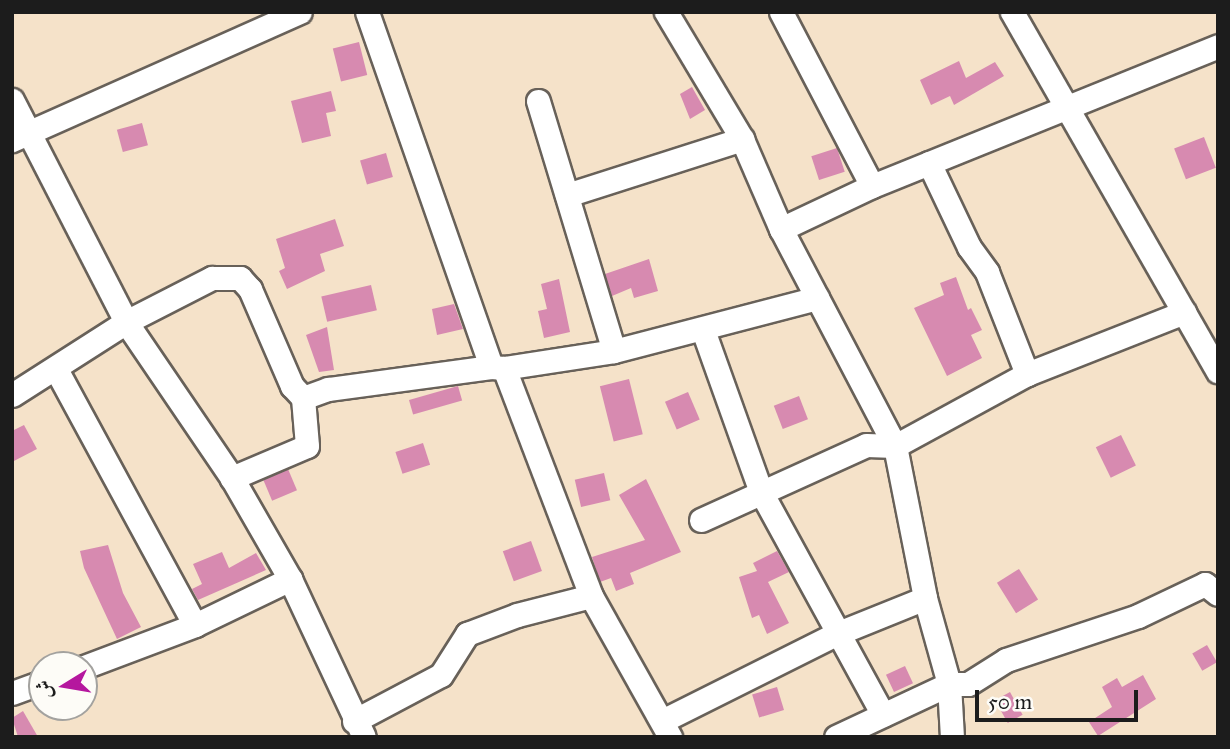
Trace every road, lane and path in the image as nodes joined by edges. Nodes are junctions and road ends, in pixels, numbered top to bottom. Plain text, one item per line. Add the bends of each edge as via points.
1 (300, 12) edge
2 (367, 12) edge
3 (666, 12) edge
4 (781, 12) edge
5 (1012, 12) edge
6 (1218, 46) edge
7 (12, 100) edge
8 (538, 101) dead end
9 (1066, 107) junction
10 (20, 137) edge
11 (742, 139) junction
12 (929, 163) junction
13 (872, 186) junction
14 (567, 195) junction
15 (781, 229) junction
16 (817, 298) junction
17 (1184, 312) junction
18 (126, 323) junction
19 (703, 330) junction
20 (614, 351) junction
21 (498, 367) junction
22 (57, 371) junction
23 (1218, 372) edge
24 (1027, 374) junction
25 (12, 395) edge
26 (303, 398) junction
27 (895, 446) junction
28 (232, 478) junction
29 (761, 492) junction
30 (701, 520) dead end
31 (290, 579) junction
32 (1212, 589) edge
33 (591, 596) junction
34 (925, 598) junction
35 (1218, 613) edge
36 (195, 625) junction
37 (835, 634) junction
38 (98, 662) edge
39 (949, 684) junction
40 (883, 715) junction
41 (359, 729) edge
42 (666, 729) edge
43 (836, 737) edge
44 (952, 737) edge

1 - 10 street
2 - 21 street
3 - 11 street
4 - 13 street
5 - 9 street
6 - 9 street
7 - 10 street
8 - 14 street
9 - 12 street
9 - 17 street
10 - 18 street
11 - 14 street
11 - 15 street
12 - 13 street
12 - 24 street via 969,247 987,272
13 - 15 street
14 - 20 street
15 - 16 street
16 - 19 street
16 - 27 street
17 - 23 street
17 - 24 street
18 - 22 street
18 - 26 street via 212,278 240,278 250,289 292,386
18 - 28 street
19 - 20 street
19 - 29 street
20 - 21 street
21 - 26 street via 328,389
21 - 33 street
22 - 25 street
22 - 36 street
24 - 27 street
26 - 28 street via 307,446
27 - 29 street via 866,445
27 - 34 street
28 - 31 street
29 - 30 street
29 - 37 street
31 - 36 street
31 - 41 street
32 - 35 street
32 - 39 street via 1006,660 968,684
33 - 41 street via 517,615 467,634 441,675
33 - 42 street
34 - 37 street
34 - 39 street
36 - 38 street
37 - 40 street
37 - 42 street
39 - 40 street
39 - 44 street
40 - 43 street

